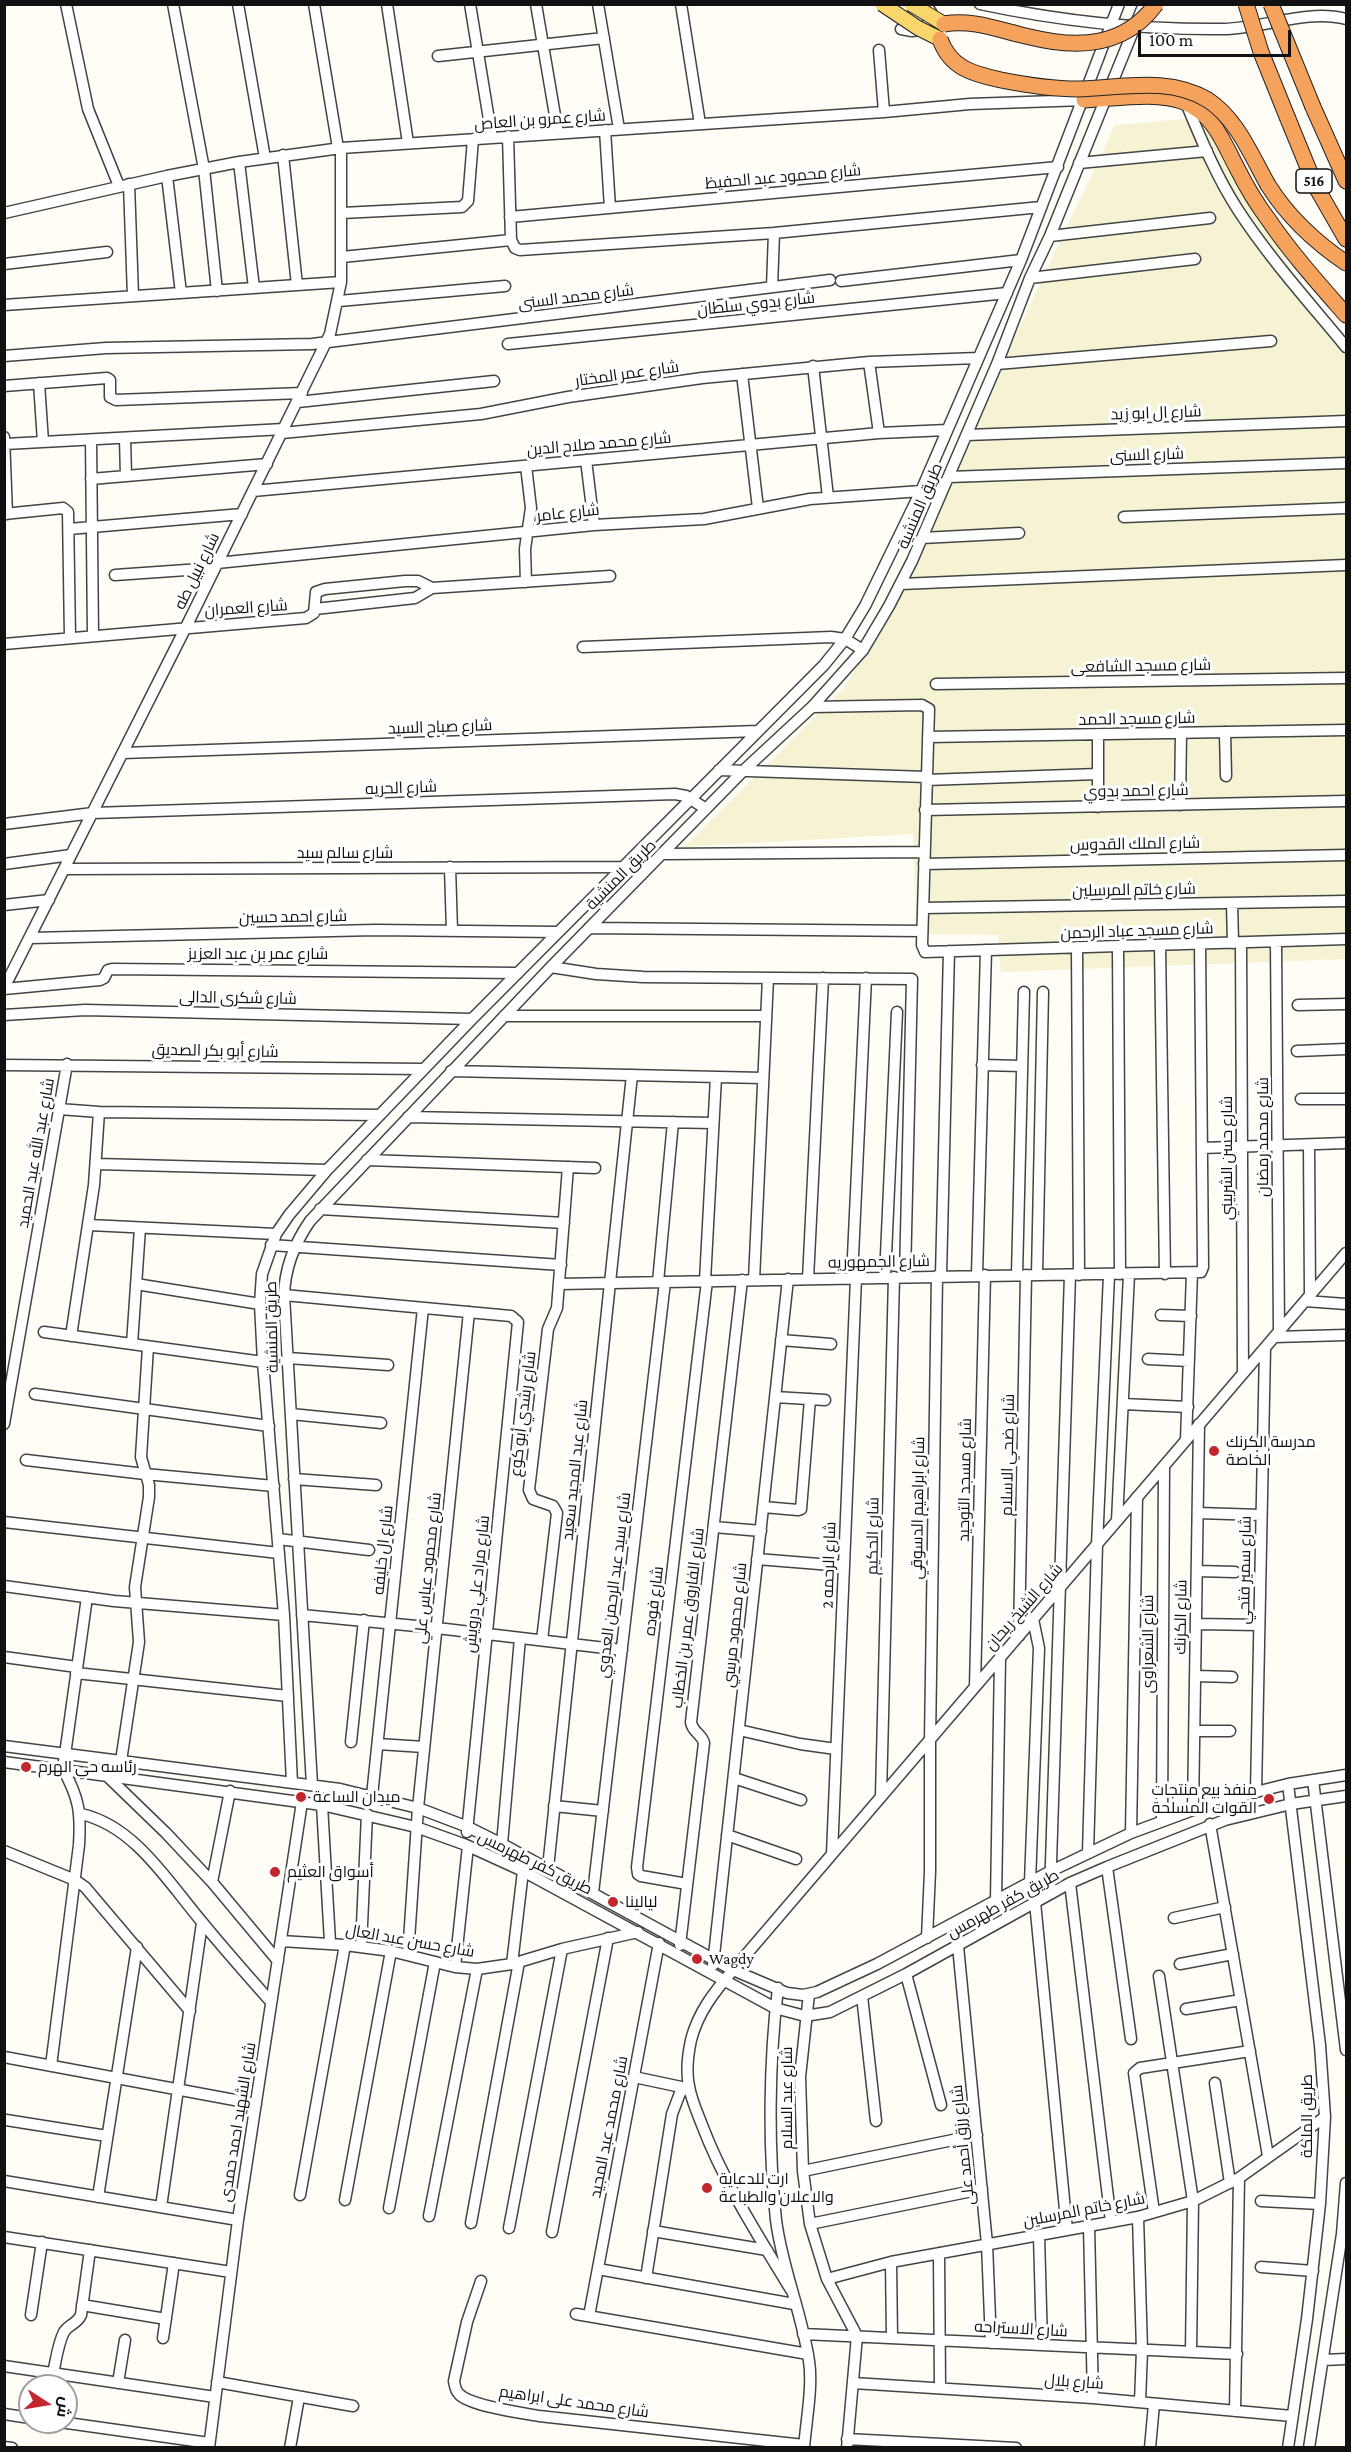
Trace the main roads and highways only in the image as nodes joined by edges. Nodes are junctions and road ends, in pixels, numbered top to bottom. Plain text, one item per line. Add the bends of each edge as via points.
1 (882, 4) edge
2 (911, 4) edge
3 (1156, 4) edge
4 (1246, 4) edge
5 (1271, 4) edge
6 (942, 32) junction
7 (1084, 100) road end
8 (1347, 180) edge
9 (1347, 239) edge
10 (1347, 263) edge
11 (1347, 315) edge

1 - 6 main road, bridge
2 - 6 main road, bridge
3 - 6 highway, bridge via 1127,33 1099,42 1041,39 976,23
4 - 9 highway, 516, bridge via 1261,52 1315,185
5 - 8 highway, 516, bridge
6 - 10 highway, bridge via 946,53 955,64 982,76 1061,89 1167,86 1199,95 1233,123 1279,202 1299,224
7 - 11 highway via 1156,97 1185,102 1202,112 1215,126 1266,217

